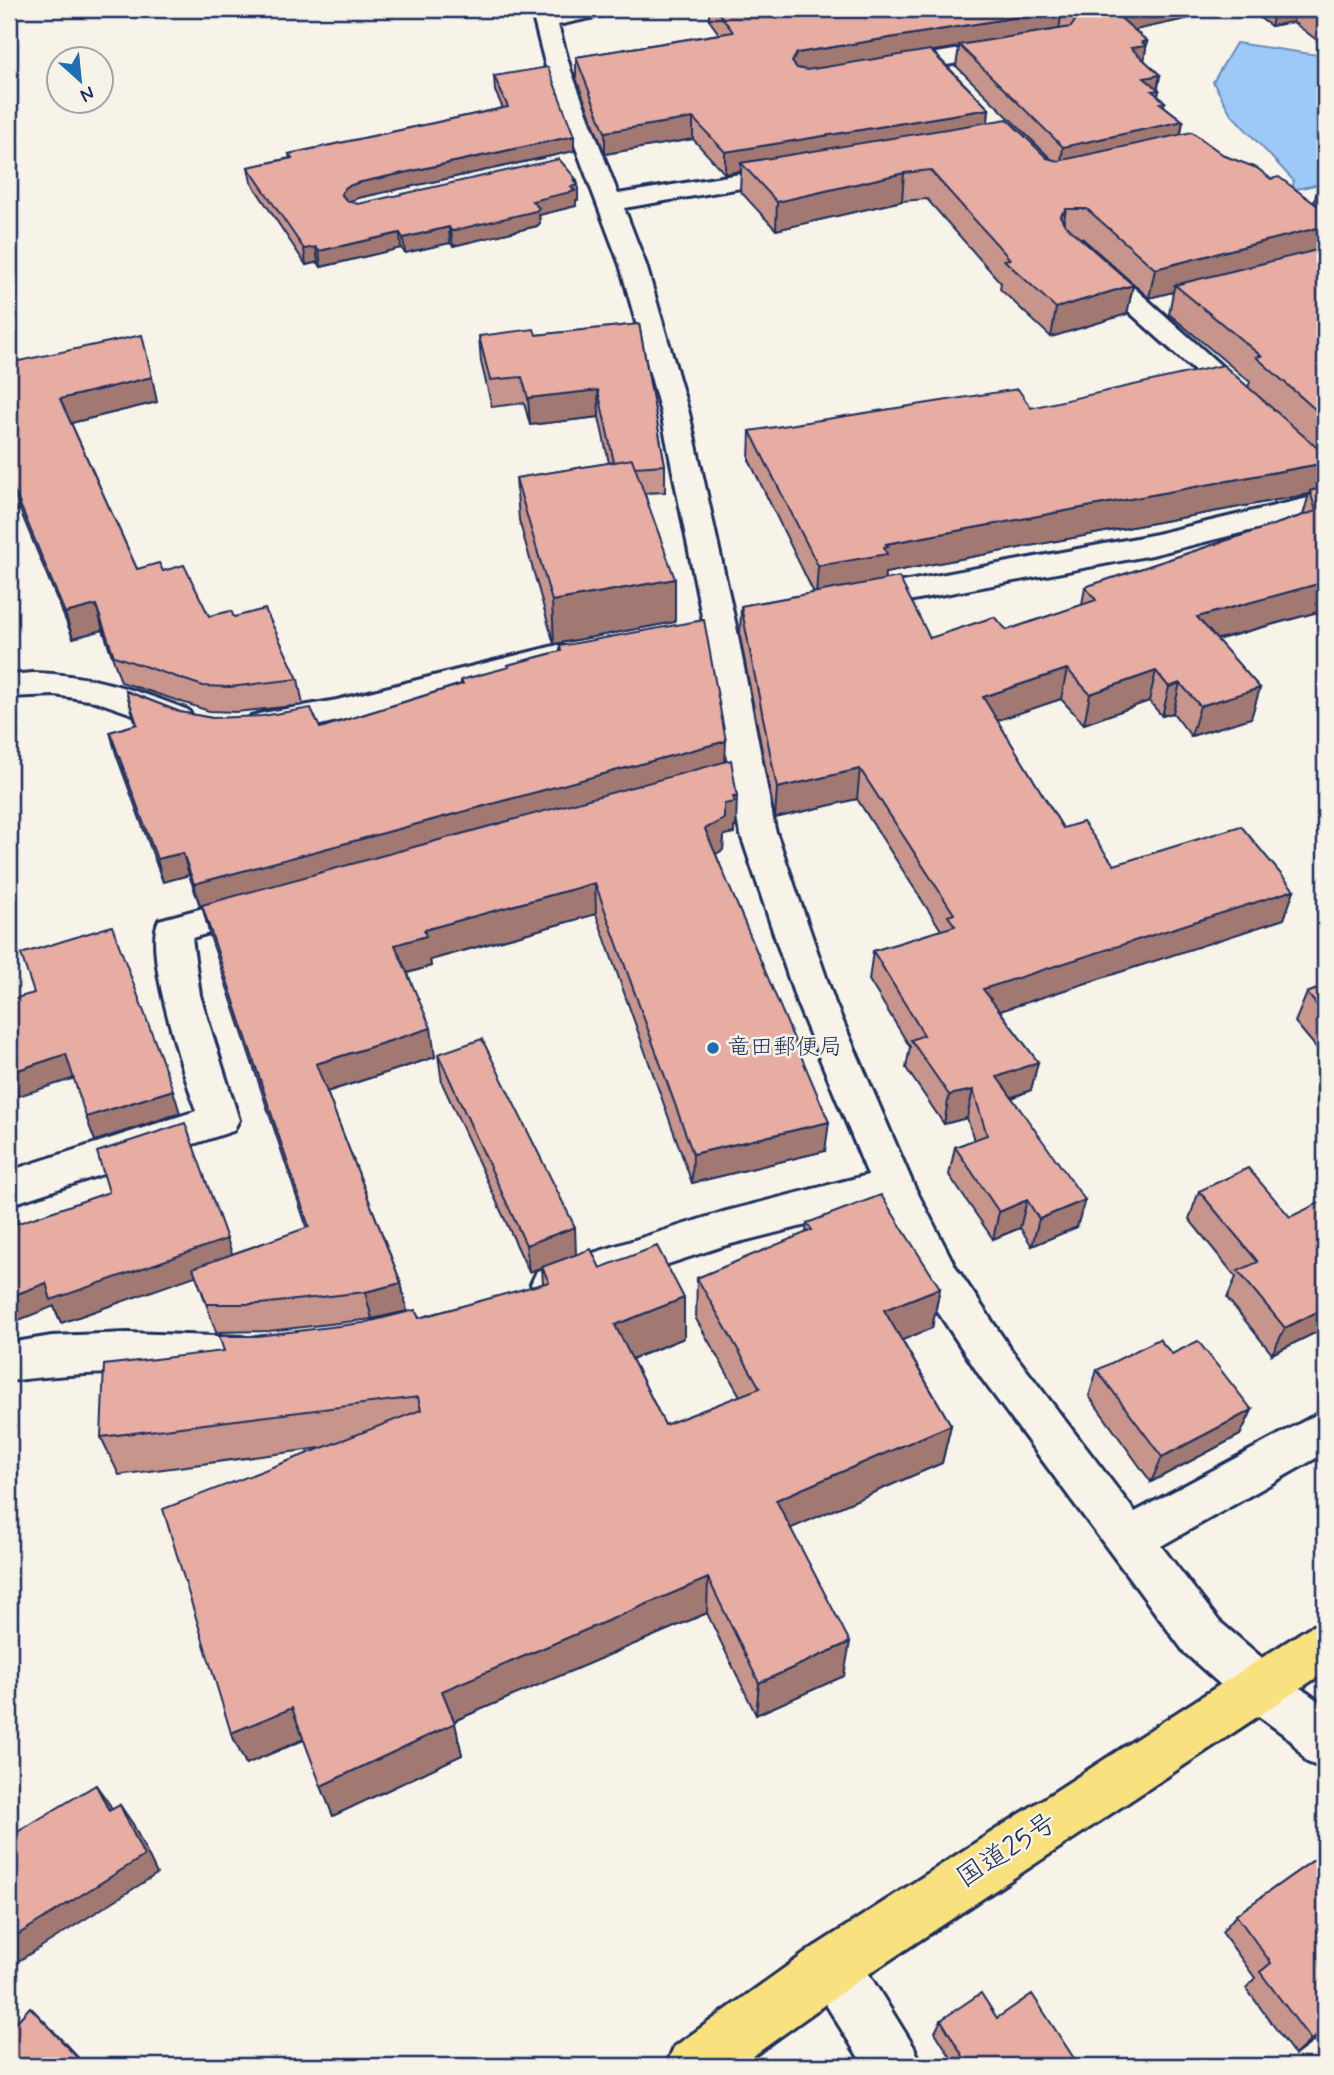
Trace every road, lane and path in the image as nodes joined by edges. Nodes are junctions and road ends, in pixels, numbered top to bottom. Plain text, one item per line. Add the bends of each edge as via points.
1 (600, 9) edge
2 (544, 15) edge
3 (1034, 44) edge
4 (934, 60) junction
5 (869, 71) edge
6 (953, 79) edge
7 (816, 168) edge
8 (609, 203) junction
9 (1072, 246) edge
10 (1325, 474) edge
11 (1325, 503) edge
12 (830, 606) edge
13 (589, 650) edge
14 (9, 685) edge
15 (292, 897) edge
16 (893, 1186) junction
17 (9, 1188) edge
18 (520, 1297) edge
19 (279, 1352) edge
20 (9, 1362) edge
21 (1325, 1430) edge
22 (1128, 1541) junction
23 (1325, 1644) edge
24 (1258, 1686) junction
25 (1325, 1744) edge
26 (832, 1966) junction
27 (693, 2066) edge
28 (895, 2066) edge

1 - 2 street
2 - 8 street via 579,160
3 - 4 street
4 - 5 street
4 - 6 street
7 - 8 street
8 - 16 street via 633,265 675,413 720,626 733,776 757,829 816,1003
9 - 10 street via 1156,307
11 - 12 street via 1152,545
13 - 14 street via 471,674 302,720 219,726 174,717 103,690 62,684
15 - 17 street via 172,930 181,995 219,1120
16 - 18 street via 723,1229
16 - 22 street via 940,1279 997,1365
19 - 20 street via 229,1357 128,1352
21 - 22 street
22 - 24 street via 1202,1637
23 - 24 highway, 国道25号
24 - 25 street via 1307,1722
24 - 26 highway, 国道25号
26 - 27 highway, 国道25号
26 - 28 street

